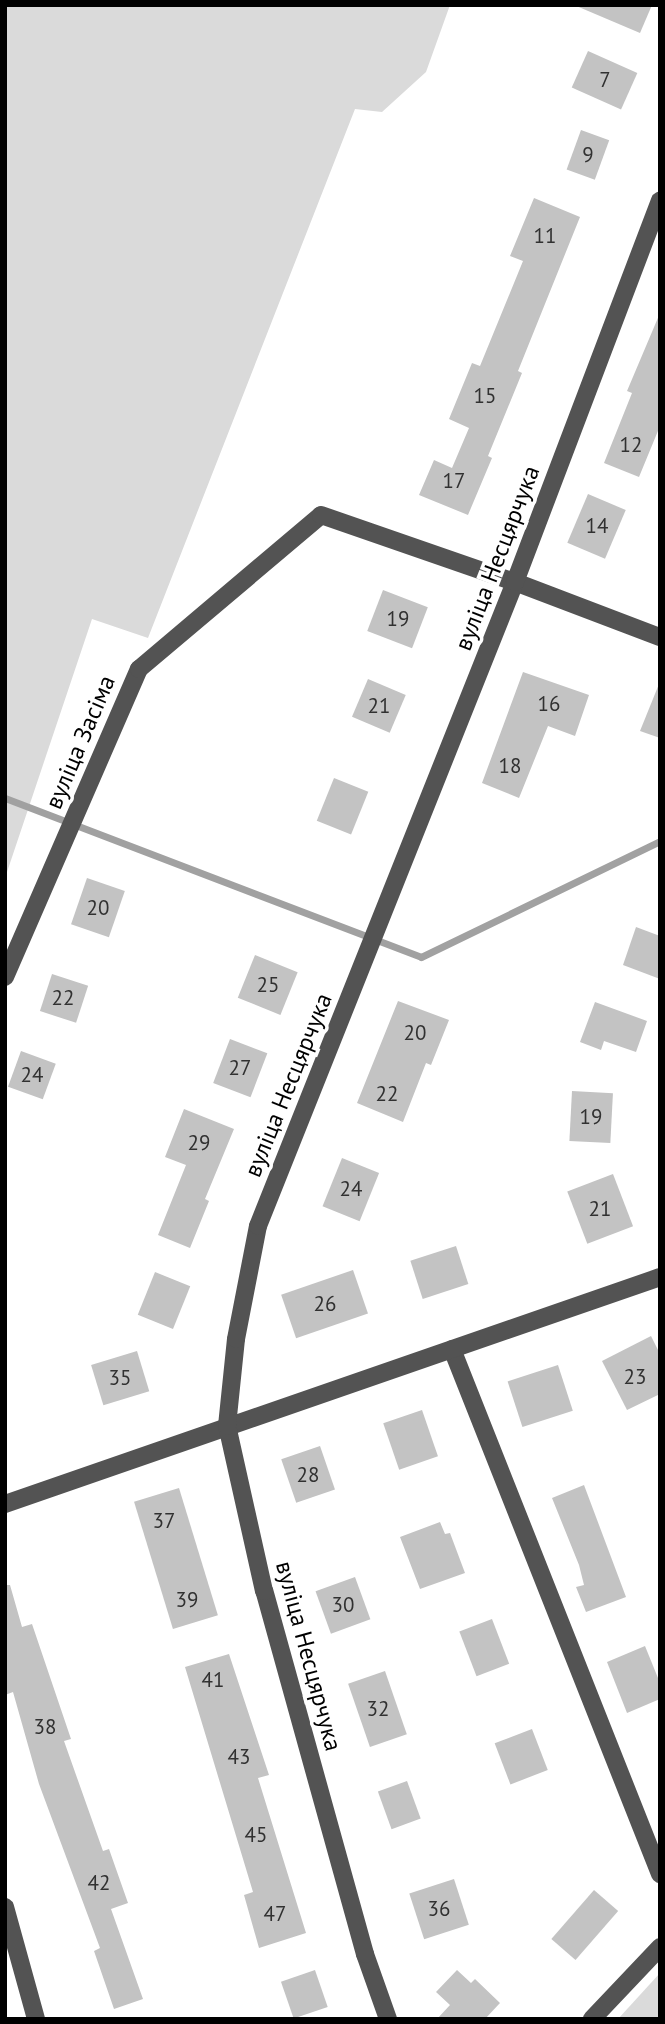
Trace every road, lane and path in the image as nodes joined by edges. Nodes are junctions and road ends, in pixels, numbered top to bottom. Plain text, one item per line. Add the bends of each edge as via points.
1 (660, 201) edge
2 (515, 582) junction
3 (660, 637) edge
4 (5, 977) edge
5 (660, 1276) edge
6 (452, 1349) junction
7 (227, 1426) junction
8 (5, 1504) edge
9 (660, 1874) edge
10 (5, 1907) edge
11 (660, 1947) edge
12 (36, 2019) edge
13 (388, 2019) edge
14 (592, 2019) edge

1 - 2 street, вуліца Несцярчука
2 - 3 street
2 - 4 street, вуліца Засіма via 321,515 139,669
2 - 7 street, вуліца Несцярчука via 258,1226 236,1339
5 - 6 street
6 - 7 street
6 - 9 street
7 - 8 street
7 - 13 street, вуліца Несцярчука via 264,1591 365,1954
10 - 12 street
11 - 14 street

